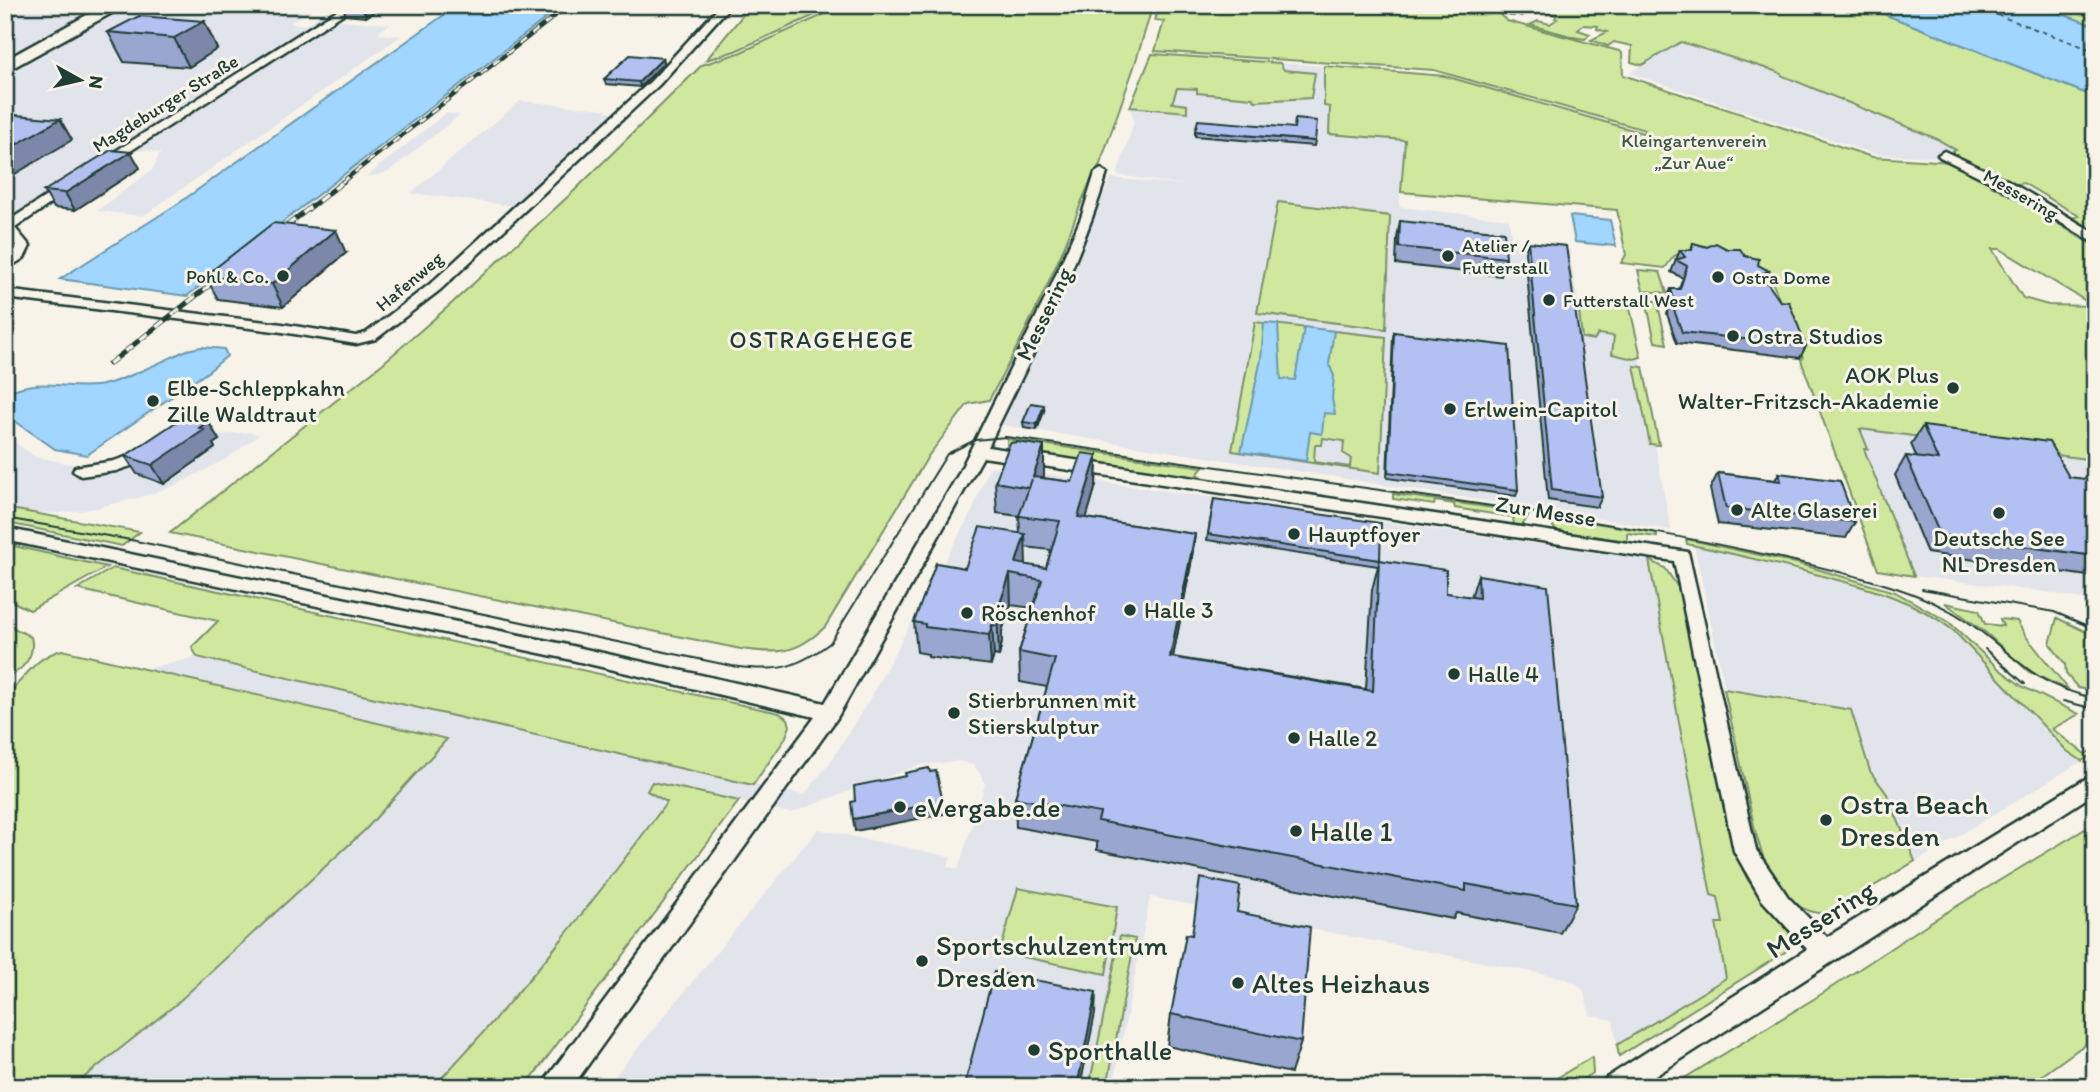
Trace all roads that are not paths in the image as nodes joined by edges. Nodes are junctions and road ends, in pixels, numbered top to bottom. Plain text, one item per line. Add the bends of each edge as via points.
1 (118, 5) edge
2 (352, 5) edge
3 (726, 5) edge
4 (5, 67) edge
5 (1944, 155) dead end
6 (97, 167) edge
7 (1101, 173) dead end
8 (73, 182) edge
9 (2095, 239) edge
10 (5, 266) edge
11 (9, 298) edge
12 (163, 446) edge
13 (977, 451) junction
14 (82, 471) dead end
15 (5, 534) edge
16 (830, 712) junction
17 (2095, 782) edge
18 (1825, 951) junction
19 (556, 1087) edge
20 (1615, 1087) edge

1 - 4 main road
2 - 6 street, Magdeburger Straße
3 - 11 street, Hafenweg via 655,83 435,287 371,336 356,340
5 - 9 street, Messering via 2003,183
7 - 13 street, Messering via 1055,293
8 - 10 street via 8,227 23,246
12 - 14 street via 125,465
13 - 16 street, Messering
13 - 18 street, Zur Messe via 1682,556 1745,851 1774,901
15 - 16 street
16 - 19 street
17 - 18 street, Messering
18 - 20 street, Messering

